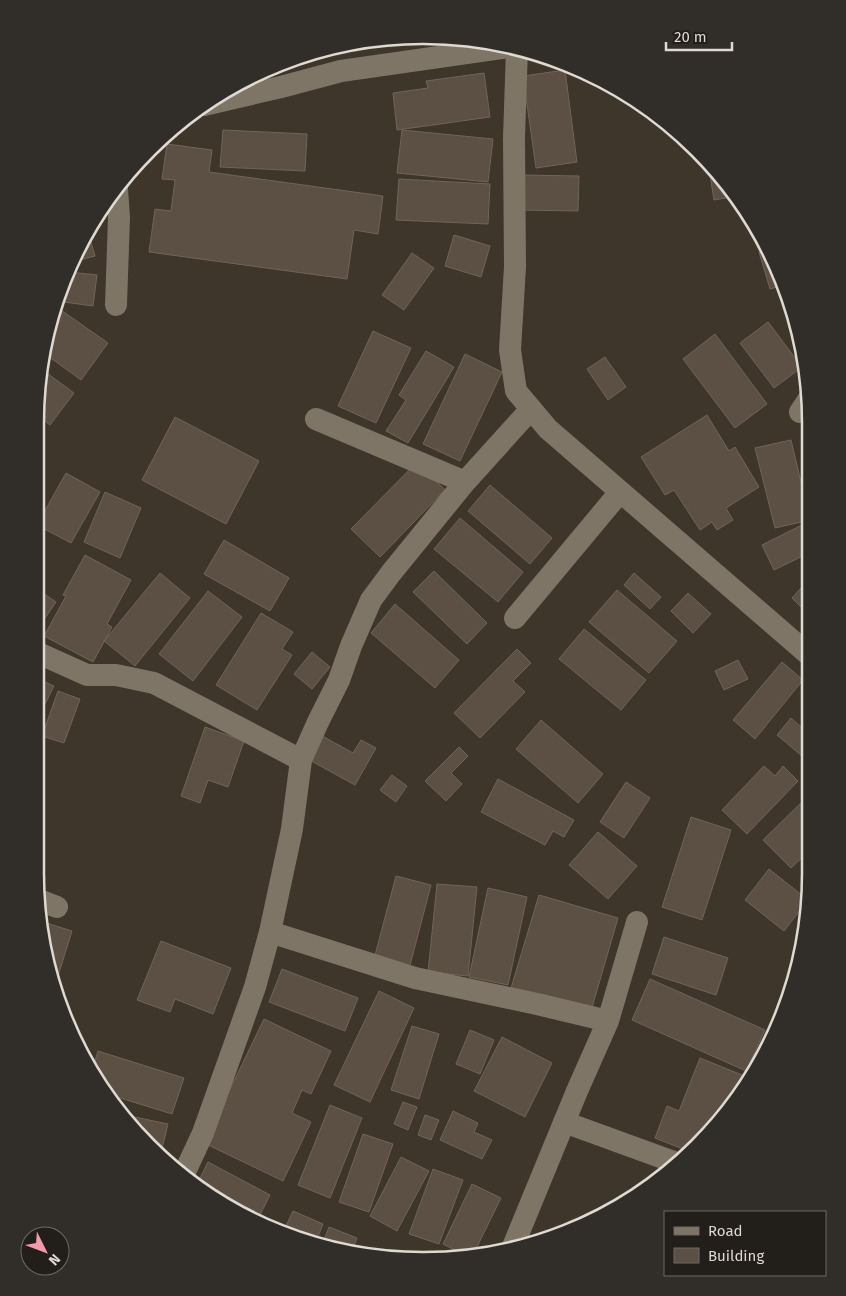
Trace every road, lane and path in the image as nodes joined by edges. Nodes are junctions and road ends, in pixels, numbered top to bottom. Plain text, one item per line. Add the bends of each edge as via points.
1 (445, 47) edge
2 (473, 47) edge
3 (517, 56) edge
4 (225, 100) edge
5 (118, 198) edge
6 (116, 305) dead end
7 (531, 409) junction
8 (316, 419) dead end
9 (465, 482) junction
10 (620, 492) junction
11 (515, 618) dead end
12 (802, 649) edge
13 (44, 656) edge
14 (301, 760) junction
15 (638, 922) dead end
16 (270, 932) junction
17 (608, 1021) junction
18 (564, 1122) junction
19 (670, 1161) edge
20 (186, 1169) edge
21 (516, 1240) edge

1 - 2 street
1 - 4 street
3 - 7 street via 515,267 510,350 516,391
5 - 6 street
7 - 9 street
7 - 10 street via 548,429
8 - 9 street
9 - 14 street via 371,600 339,680
10 - 11 street
10 - 12 street
13 - 14 street via 86,675 116,675 154,683
14 - 16 street via 292,829
15 - 17 street
16 - 17 street via 415,978
16 - 20 street via 256,987 203,1133
17 - 18 street
18 - 19 street
18 - 21 street

